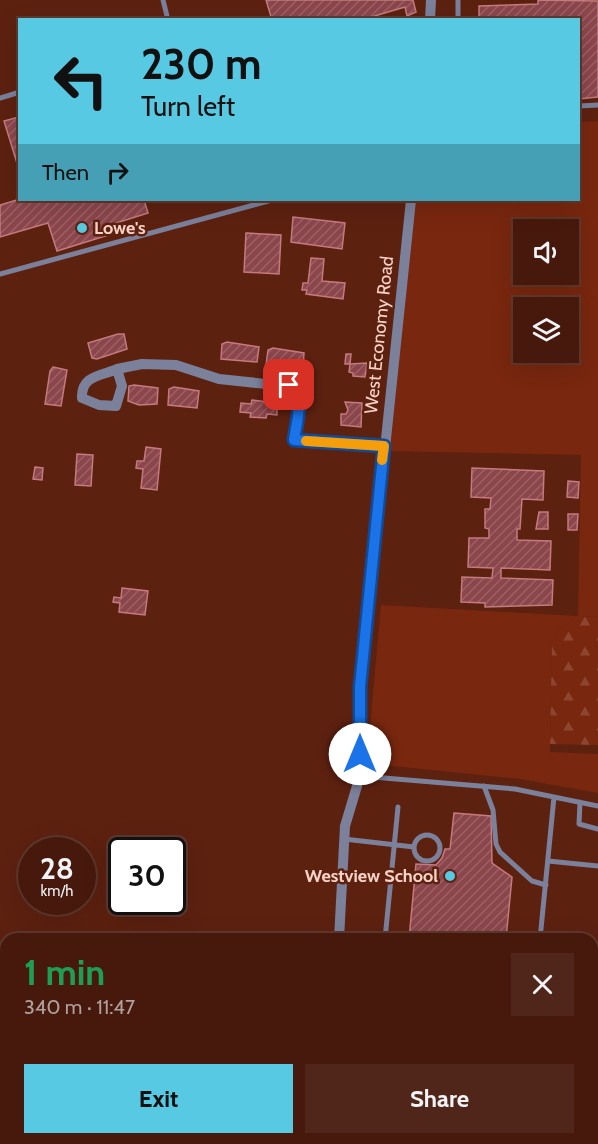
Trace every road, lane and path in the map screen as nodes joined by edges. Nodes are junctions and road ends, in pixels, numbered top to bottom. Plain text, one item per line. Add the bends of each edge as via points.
1 (163, 0) edge
2 (431, 0) edge
3 (458, 0) edge
4 (168, 18) edge
5 (429, 18) edge
6 (458, 18) edge
7 (18, 93) edge
8 (0, 98) edge
9 (598, 105) edge
10 (580, 106) edge
11 (268, 201) edge
12 (411, 201) edge
13 (0, 274) edge
14 (117, 369) dead end
15 (384, 446) junction
16 (360, 776) junction
17 (483, 786) junction
18 (554, 797) junction
19 (580, 802) junction
20 (598, 806) edge
21 (398, 807) dead end
22 (598, 829) edge
23 (344, 839) junction
24 (394, 844) junction
25 (414, 847) junction
26 (548, 861) junction
27 (598, 866) edge
28 (546, 885) junction
29 (339, 933) edge
30 (387, 933) edge
31 (541, 933) edge

1 - 4 lane
2 - 5 street
3 - 6 lane
7 - 8 lane
9 - 10 lane
11 - 13 lane
12 - 15 street, West Economy Road
14 - 15 street via 142,364 176,365 219,379 289,385 298,394 294,440
15 - 16 street, West Economy Road via 360,687
16 - 17 lane
16 - 23 street, West Economy Road
17 - 18 lane
17 - 28 lane via 493,810 500,852 532,881
18 - 19 lane
18 - 26 lane
19 - 20 lane
19 - 22 lane via 579,824
21 - 24 lane
23 - 24 lane
23 - 29 street, West Economy Road
24 - 25 lane
24 - 30 lane
25 - 25 lane via 419,858 427,861 440,851 436,839 429,835 421,837
26 - 27 lane
26 - 28 lane
28 - 31 lane

